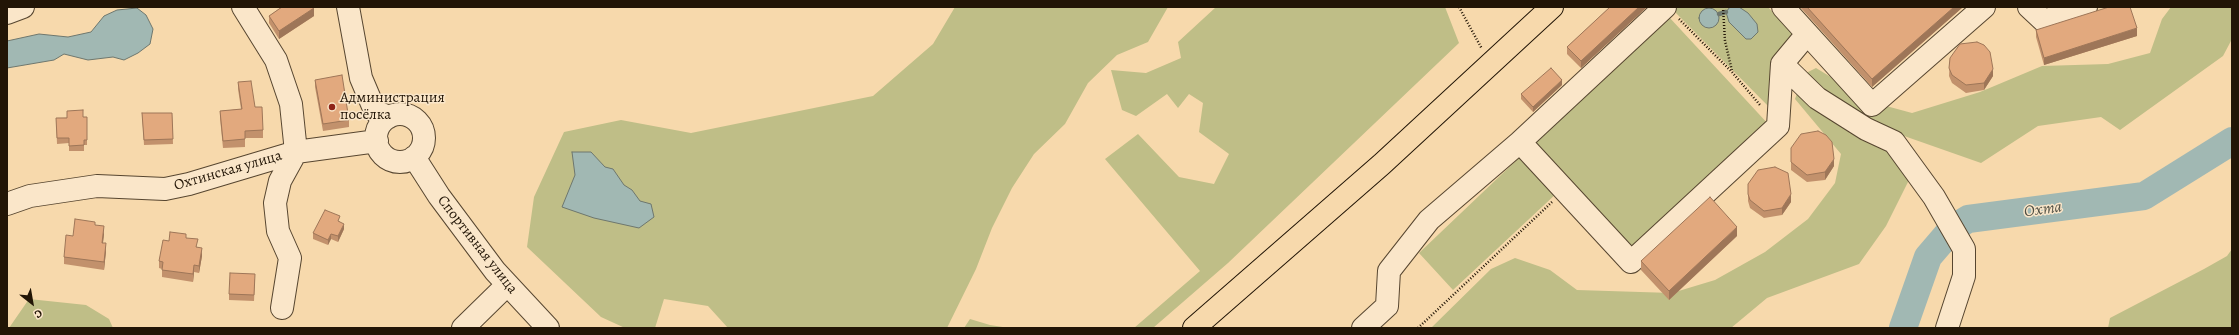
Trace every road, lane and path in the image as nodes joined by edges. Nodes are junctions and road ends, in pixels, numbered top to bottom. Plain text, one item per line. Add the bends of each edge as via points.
1 (23, 7) edge
2 (243, 7) edge
3 (348, 7) edge
4 (1458, 7) edge
5 (1552, 7) edge
6 (1722, 7) edge
7 (1783, 7) edge
8 (1984, 7) edge
9 (2029, 7) edge
10 (2086, 7) edge
11 (1671, 12) edge
12 (7, 13) edge
13 (1807, 34) junction
14 (1490, 63) junction
15 (1782, 64) junction
16 (1732, 72) junction
17 (389, 116) junction
18 (1778, 126) junction
19 (377, 141) junction
20 (1520, 142) junction
21 (296, 152) junction
22 (414, 157) junction
23 (1566, 190) junction
24 (7, 204) edge
25 (507, 285) junction
26 (282, 308) dead end
27 (463, 328) edge
28 (548, 328) edge
29 (1194, 328) edge
30 (1363, 328) edge
31 (1418, 328) edge
32 (1947, 328) edge

1 - 12 street
2 - 21 street via 276,60 291,104
3 - 17 street via 360,78 375,111
4 - 14 path
5 - 14 main road
6 - 16 path via 1725,41
7 - 13 street
8 - 13 street via 1872,105
9 - 10 street via 2044,21
11 - 16 path
11 - 20 street
13 - 15 street
14 - 29 main road via 1382,164
15 - 18 street
15 - 32 street via 1817,98 1866,129 1894,142 1934,197 1964,249 1964,276
16 - 18 path
17 - 19 street via 380,124 376,135
17 - 22 street via 411,116 420,123 424,134 423,146
18 - 23 street via 1631,262
19 - 21 street, Охтинская улица
19 - 22 street via 385,156 395,161 406,161
20 - 23 street
20 - 30 street via 1429,220 1389,271 1387,306
21 - 24 street, Охтинская улица via 165,189 97,186 30,196
21 - 26 street via 280,181 275,203 278,231 290,258
22 - 25 street, Спортивная улица via 439,196
23 - 31 path
25 - 27 street
25 - 28 street, Спортивная улица

